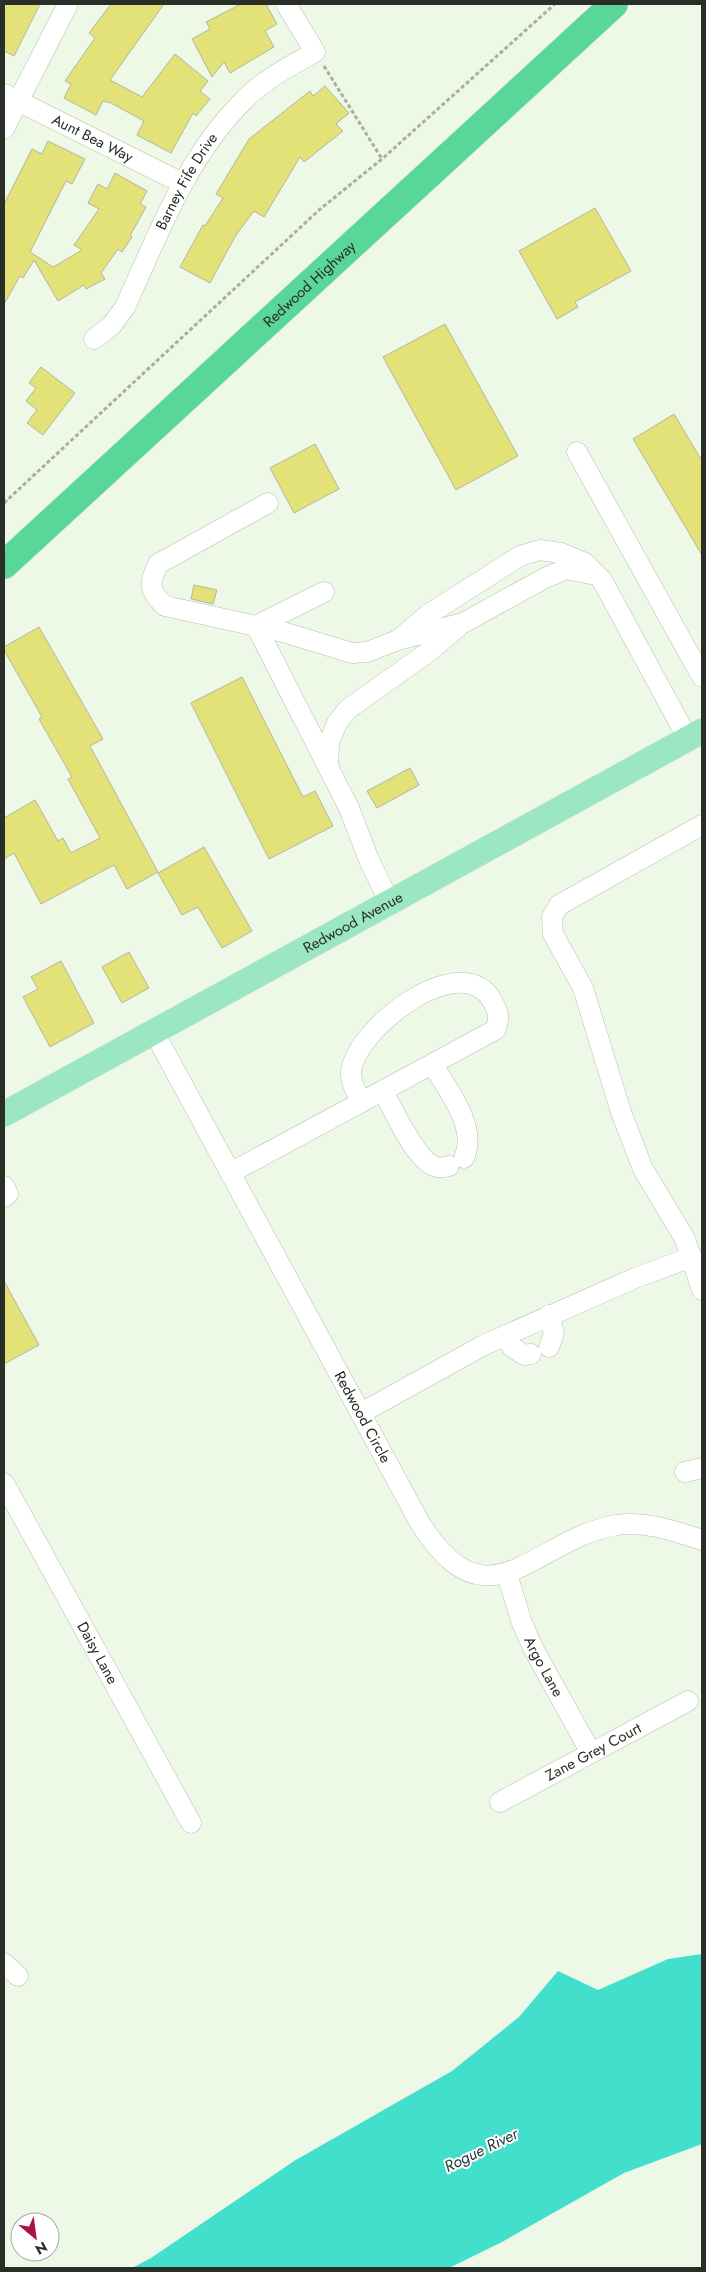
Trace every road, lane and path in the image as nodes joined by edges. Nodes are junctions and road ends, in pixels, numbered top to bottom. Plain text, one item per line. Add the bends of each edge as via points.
1 (68, 4) edge
2 (286, 4) edge
3 (554, 4) edge
4 (614, 4) edge
5 (315, 52) junction
6 (11, 97) edge
7 (4, 129) edge
8 (382, 159) junction
9 (182, 183) junction
10 (94, 339) dead end
11 (577, 452) dead end
12 (4, 503) edge
13 (268, 503) dead end
14 (4, 564) edge
15 (602, 580) junction
16 (324, 592) dead end
17 (463, 622) junction
18 (256, 626) junction
19 (398, 640) junction
20 (702, 677) edge
21 (695, 735) edge
22 (328, 768) junction
23 (702, 825) edge
24 (390, 903) junction
25 (154, 1032) junction
26 (432, 1064) junction
27 (383, 1091) junction
28 (362, 1102) junction
29 (4, 1114) edge
30 (230, 1173) junction
31 (4, 1186) edge
32 (4, 1197) edge
33 (692, 1257) junction
34 (702, 1290) edge
35 (549, 1315) junction
36 (506, 1335) junction
37 (361, 1413) junction
38 (4, 1483) edge
39 (702, 1540) edge
40 (508, 1574) junction
41 (688, 1701) dead end
42 (592, 1753) junction
43 (500, 1802) dead end
44 (191, 1823) dead end

1 - 6 street
2 - 5 street
3 - 8 path
4 - 14 highway, Redwood Highway
5 - 8 path
5 - 9 street, Barney Fife Drive via 265,82 243,100
6 - 7 street
6 - 9 street, Aunt Bea Way
8 - 12 path via 319,210
9 - 10 street, Barney Fife Drive via 125,307 112,325
11 - 20 street
13 - 18 street via 158,564 151,580 153,595 164,606
15 - 17 street via 586,572 566,570
15 - 19 street via 585,563 561,553 540,550 520,556 429,614
15 - 21 street
16 - 18 street
17 - 19 street
17 - 22 street via 427,653 348,710 337,723 329,743
18 - 19 street via 352,653 367,652
18 - 22 street
21 - 24 main road, Redwood Avenue
22 - 24 street
23 - 33 street via 559,905 552,917 553,934 583,988 621,1112 643,1169 685,1239
24 - 25 main road, Redwood Avenue
25 - 29 main road, Redwood Avenue
25 - 30 street, Redwood Circle
26 - 27 street
26 - 27 street via 467,1127 469,1147 457,1162 436,1167 422,1157
26 - 28 street via 495,1030 498,1011 481,987 469,981 441,985 387,1017 357,1055 351,1073 354,1088
27 - 28 street
28 - 30 street
30 - 37 street, Redwood Circle
31 - 32 street via 8,1194
33 - 34 street
33 - 35 street
35 - 36 street
35 - 36 street via 554,1333 540,1351 524,1355 512,1347
36 - 37 street
37 - 40 street, Redwood Circle via 420,1523 442,1554 472,1572 495,1576
38 - 44 street, Daisy Lane
39 - 40 street, Redwood Circle via 666,1528 640,1524 615,1526 573,1541
40 - 42 street, Argo Lane via 522,1623
41 - 42 street, Zane Grey Court
42 - 43 street, Zane Grey Court

